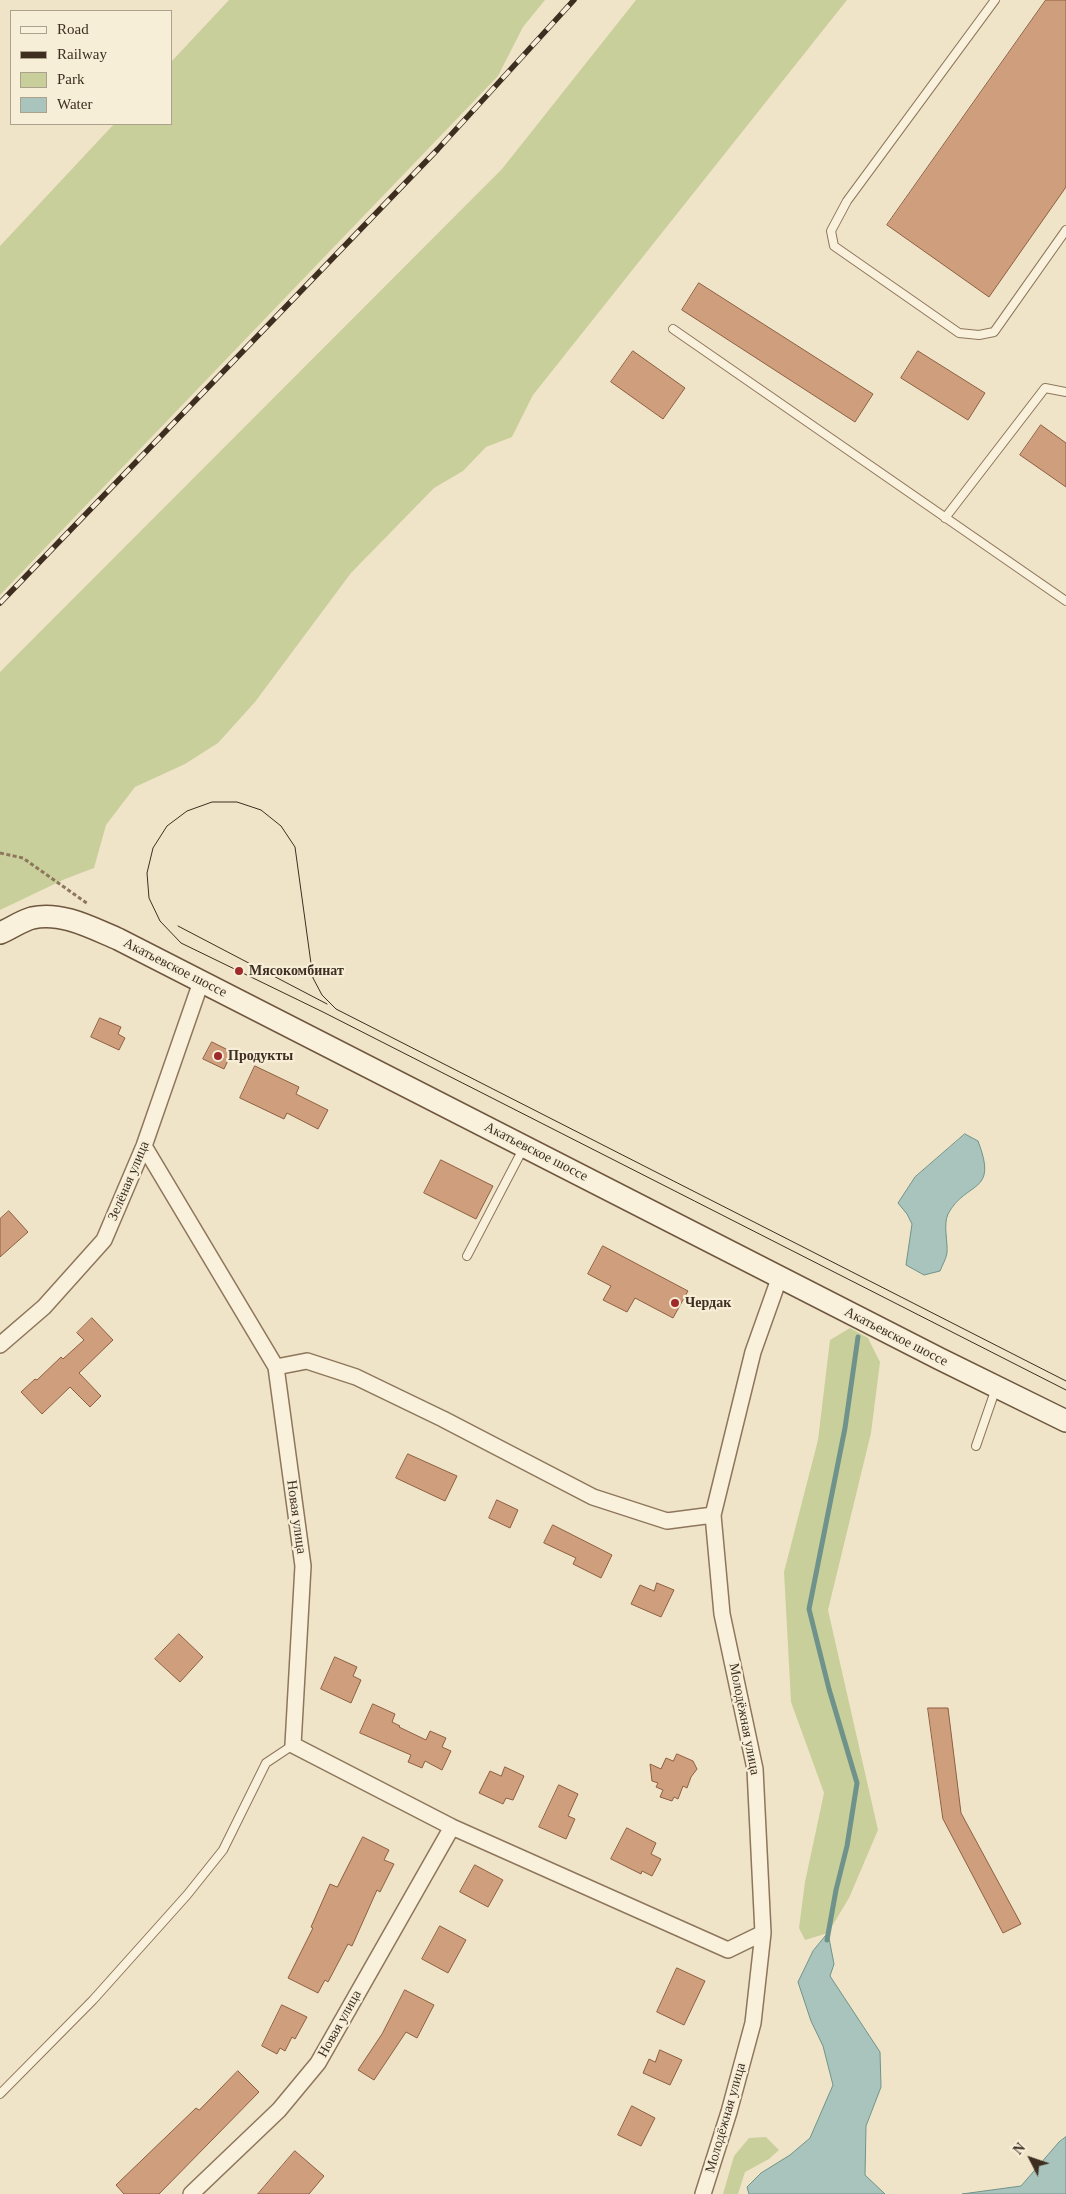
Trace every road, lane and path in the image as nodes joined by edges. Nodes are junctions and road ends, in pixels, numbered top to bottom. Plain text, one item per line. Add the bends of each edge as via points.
1 (995, 0) edge
2 (1066, 230) edge
3 (673, 329) dead end
4 (1066, 392) edge
5 (946, 518) junction
6 (1066, 601) edge
7 (0, 934) edge
8 (201, 982) junction
9 (144, 1146) junction
10 (524, 1147) junction
11 (467, 1256) dead end
12 (780, 1276) junction
13 (0, 1345) edge
14 (276, 1368) junction
15 (996, 1387) junction
16 (1066, 1422) edge
17 (976, 1446) dead end
18 (713, 1515) junction
19 (293, 1745) junction
20 (452, 1826) junction
21 (763, 1933) junction
22 (0, 2094) edge
23 (191, 2194) edge
24 (703, 2194) edge

1 - 2 lane via 847,201 831,230 834,246 959,333 979,335 994,332
3 - 5 lane
4 - 5 lane via 1045,388
5 - 6 lane
7 - 8 main road, Акатьевское шоссе via 32,918 54,917 79,922
8 - 9 street, Зелёная улица
8 - 10 main road, Акатьевское шоссе
9 - 13 street, Зелёная улица via 104,1240 44,1307
9 - 14 street, Новая улица
10 - 11 lane
10 - 12 main road, Акатьевское шоссе
12 - 15 main road, Акатьевское шоссе
12 - 18 street, Молодёжная улица via 753,1352
14 - 18 street via 307,1361 356,1377 602,1500 667,1521
14 - 19 street, Новая улица via 303,1566
15 - 16 main road, Акатьевское шоссе
15 - 17 lane
18 - 21 street, Молодёжная улица via 722,1614 755,1768
19 - 20 street
19 - 22 lane via 266,1763 223,1850 187,1895 93,2000
20 - 21 street via 728,1950
20 - 23 street, Новая улица via 318,2063 280,2110
21 - 24 street, Молодёжная улица via 753,2023

